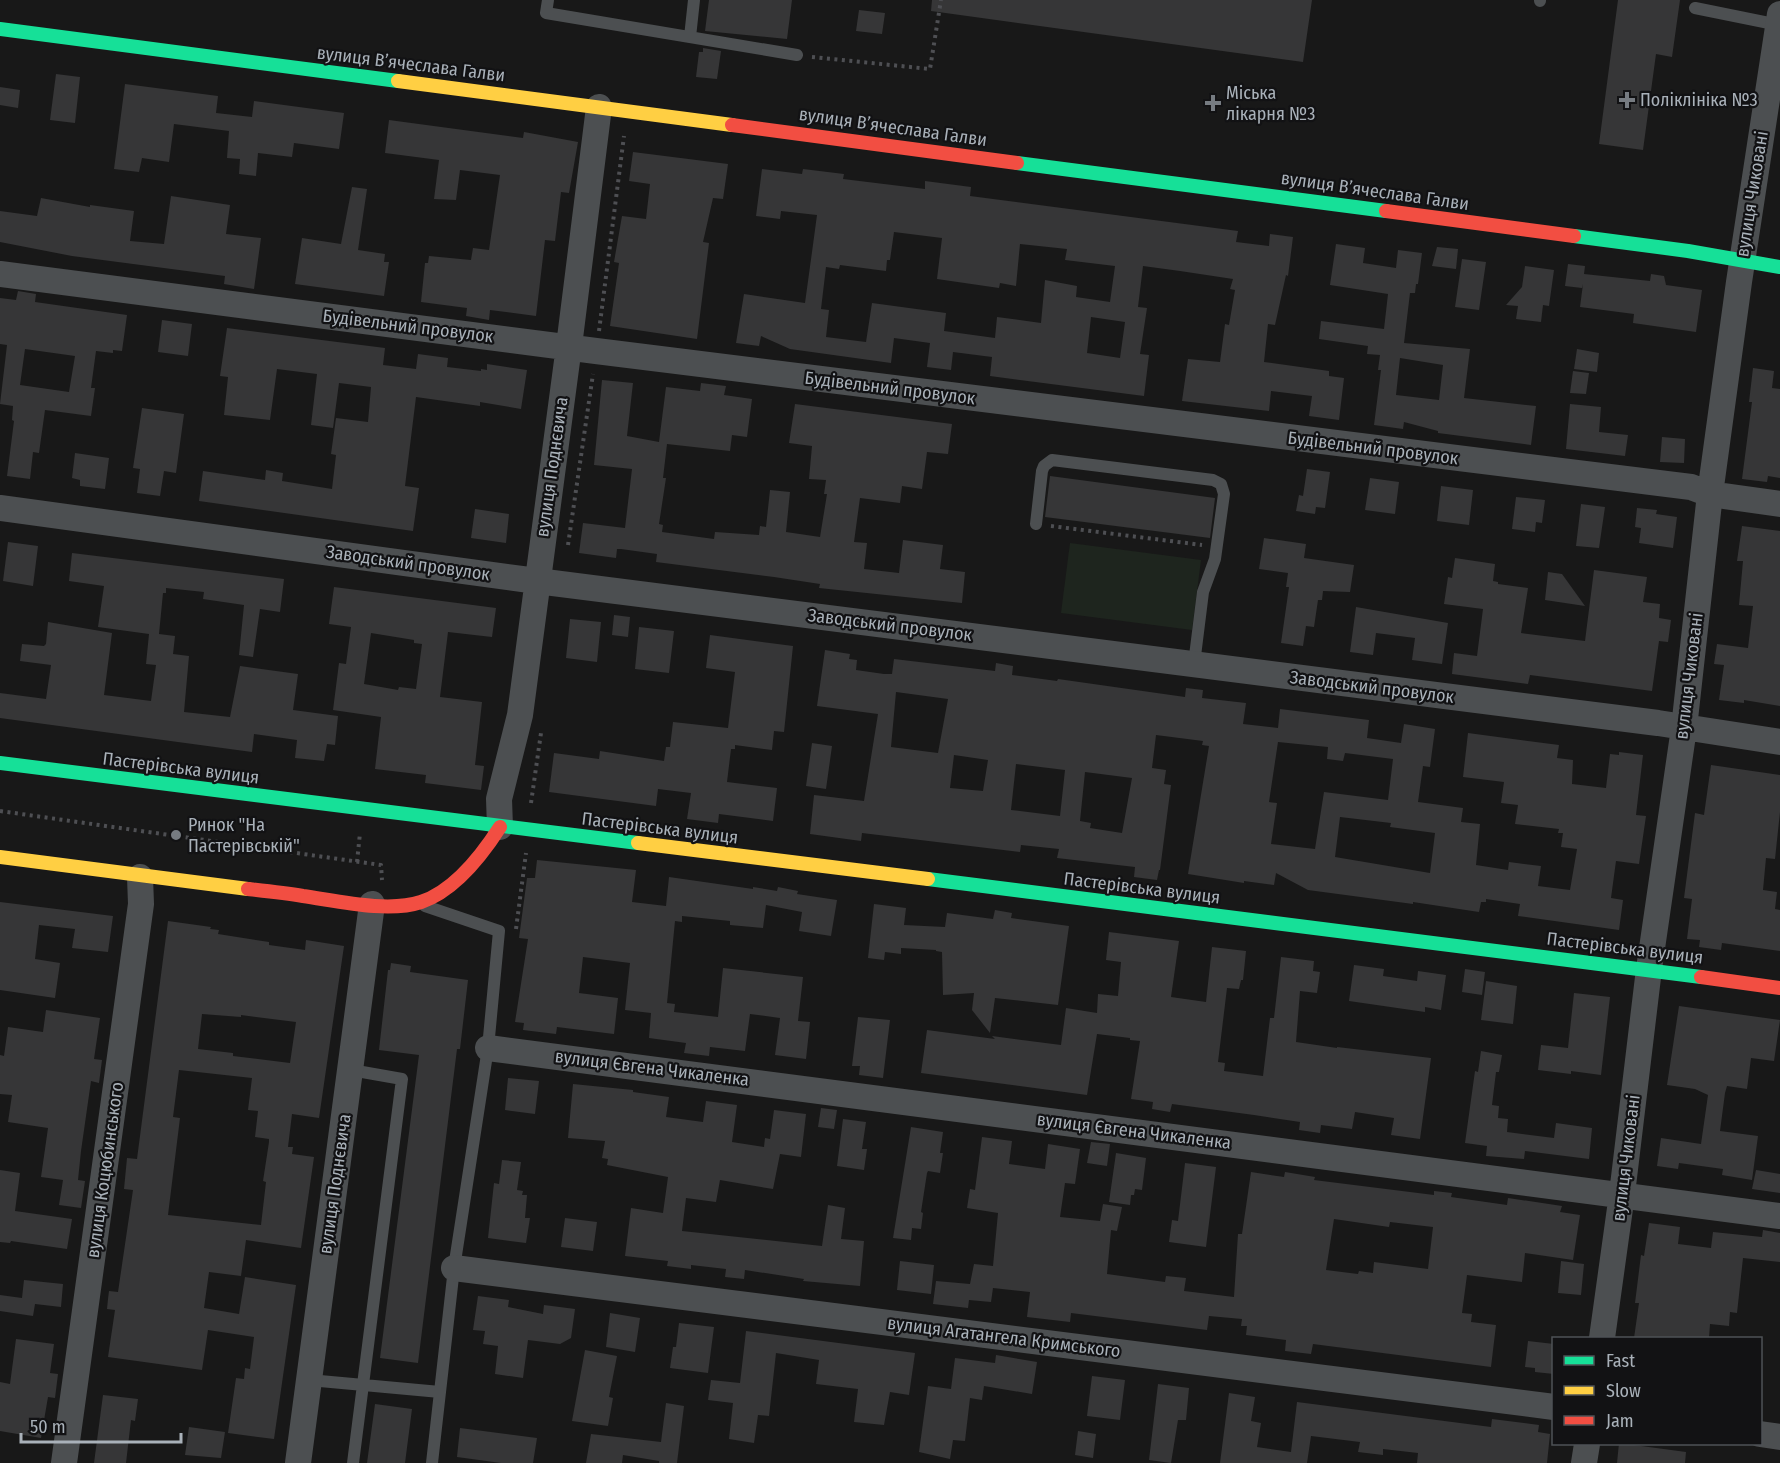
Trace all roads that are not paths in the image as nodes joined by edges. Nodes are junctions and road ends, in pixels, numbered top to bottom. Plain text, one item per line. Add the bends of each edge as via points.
1 (548, 0) edge
2 (694, 0) edge
3 (1695, 8) dead end
4 (1779, 19) edge
5 (0, 29) edge
6 (690, 37) junction
7 (797, 55) road end
8 (1775, 84) edge
9 (599, 106) junction
10 (1742, 261) junction
11 (1780, 267) edge
12 (0, 274) edge
13 (569, 346) junction
14 (1710, 495) junction
15 (1780, 504) edge
16 (0, 508) edge
17 (1036, 524) road end
18 (537, 580) junction
19 (1194, 664) junction
20 (1684, 728) junction
21 (1780, 742) edge
22 (0, 763) edge
23 (500, 826) junction
24 (0, 857) edge
25 (140, 877) junction
26 (377, 895) junction
27 (418, 903) junction
28 (1649, 969) junction
29 (1780, 988) edge
30 (488, 1048) junction
31 (351, 1070) junction
32 (1622, 1194) junction
33 (1780, 1216) edge
34 (454, 1268) junction
35 (1602, 1337) edge
36 (309, 1380) junction
37 (364, 1384) junction
38 (440, 1392) junction
39 (1552, 1407) edge
40 (1762, 1434) edge
41 (1780, 1437) edge
42 (1587, 1445) edge
43 (64, 1463) edge
44 (298, 1463) edge
45 (353, 1463) edge
46 (432, 1463) edge
47 (1584, 1463) edge

1 - 6 lane via 546,13
2 - 6 lane
3 - 4 lane
4 - 8 street, вулиця Чиковані
5 - 9 main road, вулиця Вʼячеслава Галви
6 - 7 lane
8 - 10 street, вулиця Чиковані
9 - 10 main road, вулиця Вʼячеслава Галви
9 - 13 street, вулиця Поднєвича
10 - 11 main road, вулиця Вʼячеслава Галви
10 - 14 street, вулиця Чиковані
12 - 13 street, Будівельний провулок
13 - 14 street, Будівельний провулок via 1691,487
13 - 18 street, вулиця Поднєвича
14 - 15 street, Будівельний провулок
14 - 20 street, вулиця Чиковані
16 - 18 street, Заводський провулок
17 - 19 lane via 1042,471 1052,460 1217,481 1223,489 1217,547 1203,592
18 - 19 street, Заводський провулок
18 - 23 street, вулиця Поднєвича via 520,715 500,799
19 - 20 street, Заводський провулок
20 - 21 street, Заводський провулок
20 - 28 street, вулиця Чиковані
22 - 23 main road, Пастерівська вулиця
23 - 27 main road via 489,845 452,882
23 - 28 main road, Пастерівська вулиця
24 - 25 main road
25 - 26 main road
25 - 43 street, вулиця Коцюбинського via 140,915
26 - 27 main road
26 - 31 street, вулиця Поднєвича
27 - 30 lane via 499,932
28 - 29 main road, Пастерівська вулиця
28 - 32 street, вулиця Чиковані
30 - 32 street, вулиця Євгена Чикаленка
30 - 34 lane
31 - 36 street, вулиця Поднєвича
31 - 37 lane via 402,1079
32 - 33 street, вулиця Євгена Чикаленка
32 - 35 street, вулиця Чиковані
34 - 38 lane
34 - 39 street, вулиця Агатангела Кримського
36 - 37 lane
36 - 44 street, вулиця Поднєвича
37 - 38 lane
37 - 45 lane
38 - 46 lane
40 - 41 street
42 - 47 street

